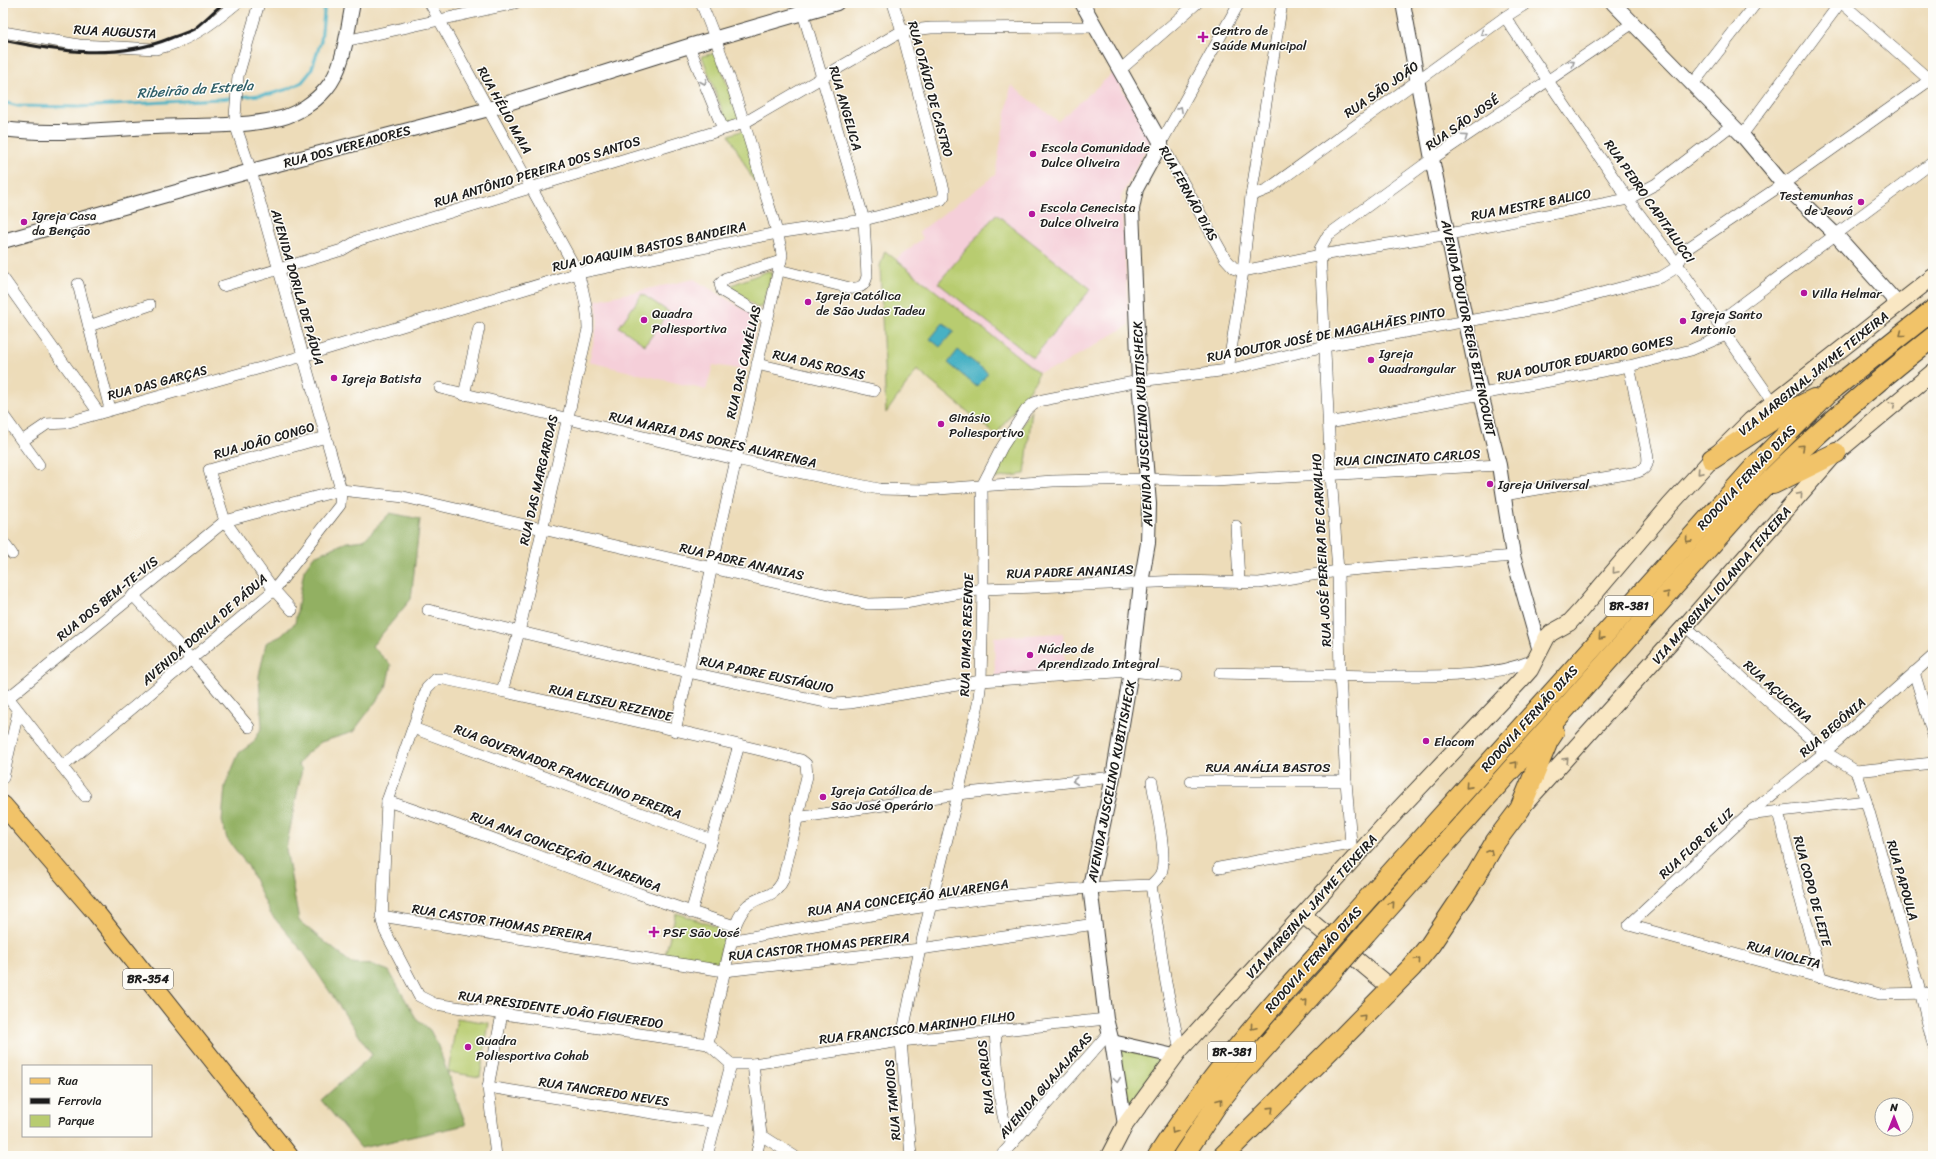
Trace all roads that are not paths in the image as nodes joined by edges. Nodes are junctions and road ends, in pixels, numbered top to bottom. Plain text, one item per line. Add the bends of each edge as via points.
1 (237, 3) edge
2 (259, 3) edge
3 (353, 3) edge
4 (430, 3) edge
5 (516, 3) edge
6 (701, 3) edge
7 (837, 3) edge
8 (893, 3) edge
9 (1082, 3) edge
10 (1197, 3) edge
11 (1239, 3) edge
12 (1282, 3) edge
13 (1403, 3) edge
14 (1526, 3) edge
15 (1613, 3) edge
16 (1756, 3) edge
17 (1841, 3) edge
18 (802, 8) edge
19 (1505, 16) junction
20 (439, 19) junction
21 (1633, 23) junction
22 (1096, 27) junction
23 (902, 31) junction
24 (3, 32) edge
25 (717, 39) junction
26 (345, 41) junction
27 (689, 46) junction
28 (1120, 70) junction
29 (823, 78) junction
30 (1548, 79) junction
31 (1418, 80) junction
32 (1932, 81) edge
33 (1692, 84) junction
34 (489, 109) junction
35 (235, 120) junction
36 (744, 123) junction
37 (1732, 125) junction
38 (3, 129) edge
39 (723, 129) junction
40 (1742, 135) junction
41 (1161, 143) junction
42 (1432, 159) junction
43 (1933, 162) edge
44 (251, 171) junction
45 (941, 182) joint
46 (1783, 184) junction
47 (533, 188) junction
48 (1251, 196) junction
49 (1628, 199) junction
50 (864, 220) junction
51 (777, 233) junction
52 (1449, 234) junction
53 (1837, 236) junction
54 (3, 241) edge
55 (1321, 255) junction
56 (1677, 264) junction
57 (780, 266) junction
58 (278, 270) junction
59 (1243, 271) junction
60 (578, 273) junction
61 (1933, 277) edge
62 (3, 278) edge
63 (78, 284) dead end
64 (223, 286) dead end
65 (1898, 304) junction
66 (150, 305) dead end
67 (1933, 310) edge
68 (767, 318) junction
69 (1466, 320) junction
70 (1717, 323) junction
71 (89, 326) junction
72 (479, 328) dead end
73 (1726, 335) junction
74 (1933, 337) edge
75 (1325, 346) junction
76 (303, 356) junction
77 (757, 364) junction
78 (1629, 366) junction
79 (1228, 370) junction
80 (1933, 372) edge
81 (1139, 381) junction
82 (440, 388) dead end
83 (874, 391) dead end
84 (1828, 393) junction
85 (1481, 394) junction
86 (464, 395) junction
87 (1773, 402) junction
88 (110, 409) junction
89 (99, 413) junction
90 (3, 415) edge
91 (566, 419) junction
92 (1329, 423) junction
93 (326, 437) junction
94 (22, 441) junction
95 (1836, 453) junction
96 (1712, 458) junction
97 (735, 459) junction
98 (39, 465) dead end
99 (1500, 465) junction
100 (1331, 475) junction
101 (1147, 479) junction
102 (982, 486) junction
103 (341, 490) junction
104 (1756, 494) junction
105 (1504, 495) junction
106 (225, 521) junction
107 (1236, 526) dead end
108 (542, 530) junction
109 (3, 542) edge
110 (12, 554) dead end
111 (1514, 556) junction
112 (711, 568) junction
113 (1338, 571) junction
114 (1141, 582) junction
115 (1239, 582) junction
116 (983, 589) junction
117 (274, 590) junction
118 (133, 595) junction
119 (292, 610) dead end
120 (428, 610) dead end
121 (1685, 626) junction
122 (519, 632) junction
123 (1933, 656) edge
124 (192, 660) junction
125 (1535, 660) junction
126 (1131, 671) junction
127 (688, 672) junction
128 (1914, 672) junction
129 (1220, 673) dead end
130 (1178, 676) dead end
131 (1340, 676) junction
132 (981, 681) junction
133 (502, 691) junction
134 (6, 694) edge
135 (1577, 696) junction
136 (18, 712) junction
137 (249, 727) dead end
138 (413, 728) junction
139 (675, 731) junction
140 (1933, 736) edge
141 (739, 745) junction
142 (1825, 752) junction
143 (1933, 763) edge
144 (62, 767) junction
145 (1856, 771) junction
146 (1113, 776) junction
147 (3, 778) edge
148 (1191, 781) dead end
149 (1346, 781) junction
150 (1152, 782) dead end
151 (958, 794) junction
152 (85, 796) dead end
153 (387, 801) junction
154 (1866, 801) junction
155 (3, 805) edge
156 (1520, 809) junction
157 (1778, 812) junction
158 (1746, 816) junction
159 (796, 818) junction
160 (712, 840) junction
161 (1219, 868) dead end
162 (1151, 885) junction
163 (1090, 886) junction
164 (931, 906) junction
165 (691, 913) junction
166 (1303, 915) junction
167 (381, 916) junction
168 (1095, 924) junction
169 (1630, 925) joint
170 (735, 926) junction
171 (731, 940) junction
172 (920, 949) junction
173 (724, 971) junction
174 (1821, 978) junction
175 (1391, 988) junction
176 (1933, 993) edge
177 (1921, 995) junction
178 (502, 1014) junction
179 (1106, 1019) junction
180 (995, 1031) junction
181 (1111, 1037) junction
182 (901, 1041) junction
183 (708, 1044) junction
184 (1933, 1045) edge
185 (1177, 1053) junction
186 (731, 1064) junction
187 (753, 1064) junction
188 (488, 1087) junction
189 (716, 1122) junction
190 (1125, 1124) junction
191 (762, 1135) junction
192 (1012, 1144) junction
193 (1227, 1154) edge
194 (289, 1156) edge
195 (496, 1156) edge
196 (707, 1156) edge
197 (756, 1156) edge
198 (794, 1156) edge
199 (911, 1156) edge
200 (1001, 1156) edge
201 (1109, 1156) edge
202 (1158, 1156) edge
203 (1183, 1156) edge

1 - 24 street, RUA AUGUSTA via 203,30 156,49 79,45
2 - 35 street via 238,76
3 - 26 street
4 - 20 street, RUA HÉLIO MAIA
5 - 20 street
6 - 25 street, RUA DAS CAMÉLIAS
7 - 18 street, RUA DOS VEREADORES
8 - 23 street, RUA OTÁVIO DE CASTRO
9 - 22 street, RUA FERNÃO DIAS
10 - 28 street
41 -> 11 street
12 - 48 street
13 - 31 street, AVENIDA DOUTOR REGIS BITENCOURT
14 - 19 street, RUA SÃO JOÃO
15 - 21 street
16 - 33 street
17 - 32 street
17 - 40 street
18 - 25 street, RUA DOS VEREADORES
18 - 29 street, RUA ANGELICA
19 - 30 street, RUA PEDRO CAPITALUCCI
19 -> 31 street, RUA SÃO JOÃO
20 - 26 street
20 - 34 street, RUA HÉLIO MAIA
30 -> 21 street, RUA SÃO JOSÉ
21 - 33 street
22 - 23 street via 931,28
22 - 28 street, RUA FERNÃO DIAS
23 - 29 street, RUA ANTÔNIO PEREIRA DOS SANTOS
23 - 45 street, RUA OTÁVIO DE CASTRO
25 - 27 street, RUA DOS VEREADORES
25 - 36 street, RUA DAS CAMÉLIAS
26 - 35 street via 335,73 327,88 303,108 281,118
27 - 34 street, RUA DOS VEREADORES
27 -> 39 street
28 - 41 street, RUA FERNÃO DIAS
29 - 36 street, RUA ANTÔNIO PEREIRA DOS SANTOS
29 - 50 street, RUA ANGELICA
42 -> 30 street, RUA SÃO JOSÉ
30 - 49 street, RUA PEDRO CAPITALUCCI
31 - 42 street, AVENIDA DOUTOR REGIS BITENCOURT
31 - 48 street, RUA SÃO JOÃO via 1268,189
32 - 46 street, RUA DOUTOR JOSÉ DE MAGALHÃES PINTO
33 - 37 street
34 - 44 street, RUA DOS VEREADORES
34 - 47 street, RUA HÉLIO MAIA
35 - 38 street via 56,131
35 - 44 street, AVENIDA DORILA DE PÁDUA
36 - 39 street, RUA ANTÔNIO PEREIRA DOS SANTOS
36 - 51 street, RUA DAS CAMÉLIAS
37 - 40 street
37 - 49 street, RUA MESTRE BALICO via 1656,184
39 - 47 street, RUA ANTÔNIO PEREIRA DOS SANTOS
40 - 46 street
41 - 59 street, RUA FERNÃO DIAS via 1225,258 1235,269
41 - 81 street, AVENIDA JUSCELINO KUBITISHECK via 1133,198
42 - 52 street, AVENIDA DOUTOR REGIS BITENCOURT
42 - 55 street, RUA SÃO JOSÉ via 1328,235 1320,249
43 - 53 street
44 - 54 street, RUA DOS VEREADORES
44 - 58 street, AVENIDA DORILA DE PÁDUA
45 - 50 street, RUA JOAQUIM BASTOS BANDEIRA via 944,193 941,200
46 - 53 street
46 - 56 street, RUA DOUTOR JOSÉ DE MAGALHÃES PINTO via 1688,248
47 - 58 street, RUA ANTÔNIO PEREIRA DOS SANTOS via 359,240 342,250
47 - 60 street, RUA HÉLIO MAIA
48 - 59 street
49 - 52 street, RUA MESTRE BALICO
49 - 56 street, RUA PEDRO CAPITALUCCI
50 - 51 street, RUA JOAQUIM BASTOS BANDEIRA
50 - 57 street, RUA ANGELICA via 868,270 861,287 850,288
51 - 57 street, RUA DAS CAMÉLIAS via 782,255
51 - 60 street, RUA JOAQUIM BASTOS BANDEIRA
52 - 55 street, RUA MESTRE BALICO
52 - 69 street, AVENIDA DOUTOR REGIS BITENCOURT
53 - 65 street
53 - 70 street
55 - 59 street, RUA MESTRE BALICO
55 - 75 street, RUA JOSÉ PEREIRA DE CARVALHO
56 - 69 street, RUA DOUTOR JOSÉ DE MAGALHÃES PINTO via 1669,273 1660,277 1553,306
56 - 70 street, RUA PEDRO CAPITALUCCI
57 - 68 street, RUA DAS CAMÉLIAS
57 - 68 street via 726,278 720,284 722,291
58 - 64 street, RUA ANTÔNIO PEREIRA DOS SANTOS
58 - 76 street, AVENIDA DORILA DE PÁDUA
59 - 79 street
60 - 76 street, RUA JOAQUIM BASTOS BANDEIRA
60 - 91 street, RUA DAS MARGARIDAS via 586,297 588,330
61 - 65 main road, VIA MARGINAL JAYME TEIXEIRA
62 - 89 street
63 - 71 street
65 - 87 main road, VIA MARGINAL JAYME TEIXEIRA
66 - 71 street
67 -> 84 highway, RODOVIA FERNÃO DIAS / BR-381
68 - 77 street, RUA DAS CAMÉLIAS
69 - 75 street, RUA DOUTOR JOSÉ DE MAGALHÃES PINTO
69 - 85 street, AVENIDA DOUTOR REGIS BITENCOURT
70 - 73 street, RUA PEDRO CAPITALUCCI
71 - 88 street
72 - 86 street
73 - 78 street, RUA DOUTOR EDUARDO GOMES via 1691,350
73 - 87 street, RUA PEDRO CAPITALUCCI
104 -> 74 highway, RODOVIA FERNÃO DIAS / BR-381 via 1791,457 1841,411
75 - 79 street, RUA DOUTOR JOSÉ DE MAGALHÃES PINTO
75 - 92 street, RUA JOSÉ PEREIRA DE CARVALHO
76 - 88 street, RUA DAS GARÇAS
76 - 93 street, AVENIDA DORILA DE PÁDUA
77 - 83 street, RUA DAS ROSAS
77 - 97 street, RUA DAS CAMÉLIAS
78 - 85 street, RUA DOUTOR EDUARDO GOMES
78 - 105 street via 1648,452 1648,465 1645,470
79 - 81 street, RUA DOUTOR JOSÉ DE MAGALHÃES PINTO
95 -> 80 main road, VIA MARGINAL IOLANDA TEIXEIRA
81 - 101 street, AVENIDA JUSCELINO KUBITISHECK
81 - 102 street, RUA DOUTOR JOSÉ DE MAGALHÃES PINTO via 1042,400 1029,406 1002,447
82 - 86 street, RUA MARIA DAS DORES ALVARENGA
84 - 96 highway via 1774,418
84 -> 202 highway, RODOVIA FERNÃO DIAS / BR-381, bridge via 1753,468 1266,1011 1223,1063
85 - 92 street, RUA DOUTOR EDUARDO GOMES
85 - 99 street, AVENIDA DOUTOR REGIS BITENCOURT
86 - 91 street, RUA MARIA DAS DORES ALVARENGA
87 - 96 main road, VIA MARGINAL JAYME TEIXEIRA
88 - 89 street, RUA DAS GARÇAS
89 - 94 street, RUA DAS GARÇAS via 65,423 47,424
90 - 94 street
91 - 97 street, RUA MARIA DAS DORES ALVARENGA
91 - 108 street, RUA DAS MARGARIDAS
92 - 100 street, RUA JOSÉ PEREIRA DE CARVALHO
93 - 103 street, AVENIDA DORILA DE PÁDUA
93 - 106 street, RUA JOÃO CONGO via 208,470
94 - 98 street
95 - 104 highway via 1790,474
121 -> 95 main road, VIA MARGINAL IOLANDA TEIXEIRA
96 -> 125 main road, VIA MARGINAL JAYME TEIXEIRA via 1580,611 1568,623 1551,633
97 - 102 street, RUA MARIA DAS DORES ALVARENGA via 879,489 924,490
97 - 112 street, RUA DAS CAMÉLIAS
99 - 100 street, RUA CINCINATO CARLOS
99 - 105 street, AVENIDA DOUTOR REGIS BITENCOURT
100 - 101 street, RUA CINCINATO CARLOS via 1214,481
100 - 113 street, RUA JOSÉ PEREIRA DE CARVALHO
101 - 102 street, RUA CINCINATO CARLOS
101 - 114 street, AVENIDA JUSCELINO KUBITISHECK via 1148,543
102 - 116 street, RUA DIMAS RESENDE
103 - 106 street
103 - 108 street, RUA PADRE ANANIAS via 404,497
103 - 117 street, AVENIDA DORILA DE PÁDUA via 340,505
135 -> 104 highway, RODOVIA FERNÃO DIAS / BR-381
105 - 111 street, AVENIDA DOUTOR REGIS BITENCOURT
106 - 117 street
106 - 118 street, RUA DOS BEM-TE-VIS
107 - 115 street
108 - 112 street, RUA PADRE ANANIAS
108 - 122 street, RUA DAS MARGARIDAS
109 - 110 street
111 - 113 street, RUA PADRE ANANIAS
111 - 125 street, AVENIDA DOUTOR REGIS BITENCOURT
112 - 116 street, RUA PADRE ANANIAS via 868,604 904,603
112 - 127 street, RUA DAS CAMÉLIAS
113 - 115 street, RUA PADRE ANANIAS via 1270,581
113 - 131 street, RUA JOSÉ PEREIRA DE CARVALHO
114 - 115 street, RUA PADRE ANANIAS
114 - 116 street, RUA PADRE ANANIAS
114 - 126 street, AVENIDA JUSCELINO KUBITISHECK
116 - 132 street, RUA DIMAS RESENDE
117 - 119 street
117 - 124 street, AVENIDA DORILA DE PÁDUA
118 - 124 street
118 - 134 street, RUA DOS BEM-TE-VIS
120 - 122 street, RUA PADRE EUSTÁQUIO
121 - 142 street, RUA AÇUCENA
156 -> 121 main road, VIA MARGINAL IOLANDA TEIXEIRA
122 - 127 street, RUA PADRE EUSTÁQUIO
122 - 133 street, RUA DAS MARGARIDAS
123 - 128 street, RUA BEGÔNIA
124 - 137 street
124 - 144 street, AVENIDA DORILA DE PÁDUA
125 - 131 street via 1506,669 1459,676
125 - 166 main road, VIA MARGINAL JAYME TEIXEIRA
126 - 130 street, RUA PADRE EUSTÁQUIO
126 - 132 street, RUA PADRE EUSTÁQUIO
126 - 146 street, AVENIDA JUSCELINO KUBITISHECK
127 - 132 street, RUA PADRE EUSTÁQUIO via 834,704
127 - 139 street, RUA DAS CAMÉLIAS
128 - 140 street
128 - 142 street, RUA BEGÔNIA
129 - 131 street
131 - 149 street, RUA JOSÉ PEREIRA DE CARVALHO
132 - 151 street, RUA DIMAS RESENDE
133 - 138 street, RUA ELISEU REZENDE via 440,679 433,680 427,688
133 - 139 street, RUA ELISEU REZENDE
134 - 136 street
135 - 156 highway via 1548,741
203 -> 135 highway, RODOVIA FERNÃO DIAS / BR-381, bridge via 1218,1103 1241,1074
136 - 144 street
136 - 147 street
138 - 153 street
138 - 160 street, RUA GOVERNADOR FRANCELINO PEREIRA
139 - 141 street, RUA ELISEU REZENDE
141 - 159 street, RUA ELISEU REZENDE via 804,761 808,771
141 - 160 street
142 - 145 street, RUA AÇUCENA
142 - 158 street, RUA BEGÔNIA
143 - 145 street
144 - 152 street
145 - 154 street, RUA PAPOULA
146 -> 151 street
146 - 163 street, AVENIDA JUSCELINO KUBITISHECK
148 - 149 street, RUA ANÁLIA BASTOS
149 - 161 street, RUA JOSÉ PEREIRA DE CARVALHO via 1351,844
150 - 162 street via 1163,858 1161,873
151 - 159 street
151 - 164 street, RUA DIMAS RESENDE
153 - 165 street, RUA ANA CONCEIÇÃO ALVARENGA
153 - 167 street
154 - 157 street, RUA FLOR DE LIZ
154 - 177 street, RUA PAPOULA
155 - 194 main road, BR-354 via 97,914
175 -> 156 highway via 1430,945 1496,841
157 - 158 street, RUA FLOR DE LIZ
157 - 174 street, RUA COPO DE LEITE
158 - 169 street, RUA FLOR DE LIZ
159 - 170 street via 780,887 769,896 749,904 742,911
160 - 165 street
162 - 163 street, RUA ANA CONCEIÇÃO ALVARENGA
162 - 185 street
163 - 164 street, RUA ANA CONCEIÇÃO ALVARENGA
163 - 168 street, AVENIDA JUSCELINO KUBITISHECK
164 - 171 street, RUA ANA CONCEIÇÃO ALVARENGA via 858,916
164 - 172 street, RUA DIMAS RESENDE
165 - 170 street, RUA ANA CONCEIÇÃO ALVARENGA
166 - 175 main road
166 - 185 main road, VIA MARGINAL JAYME TEIXEIRA
167 - 173 street, RUA CASTOR THOMAS PEREIRA
167 - 178 street, RUA PRESIDENTE JOÃO FIGUEREDO via 385,931 416,991 424,1000
168 - 172 street, RUA CASTOR THOMAS PEREIRA
168 - 179 street, AVENIDA JUSCELINO KUBITISHECK
169 - 174 street, RUA VIOLETA
170 - 171 street
171 - 173 street
172 - 173 street, RUA CASTOR THOMAS PEREIRA
172 - 182 street, RUA DIMAS RESENDE
173 - 183 street
174 - 177 street, RUA VIOLETA via 1880,994
193 -> 175 highway
176 - 177 street, RUA VIOLETA
177 - 184 street, RUA PAPOULA
178 - 183 street, RUA PRESIDENTE JOÃO FIGUEREDO
178 - 188 street
179 - 180 street, RUA FRANCISCO MARINHO FILHO
179 - 181 street, AVENIDA JUSCELINO KUBITISHECK
180 - 182 street, RUA FRANCISCO MARINHO FILHO
180 - 192 street, RUA CARLOS via 1003,1115
181 - 185 street
181 -> 190 street, AVENIDA JUSCELINO KUBITISHECK
181 - 192 street, AVENIDA GUAJAJARAS
182 - 187 street, RUA FRANCISCO MARINHO FILHO
182 - 199 street, RUA TAMOIOS
183 - 186 street
185 - 190 main road, VIA MARGINAL JAYME TEIXEIRA
186 - 187 street, RUA FRANCISCO MARINHO FILHO
186 - 189 street
187 - 191 street
188 - 189 street, RUA TANCREDO NEVES
188 - 195 street
189 - 196 street
190 - 201 main road, VIA MARGINAL JAYME TEIXEIRA
191 - 197 street
191 - 198 street
192 - 200 street, AVENIDA GUAJAJARAS

